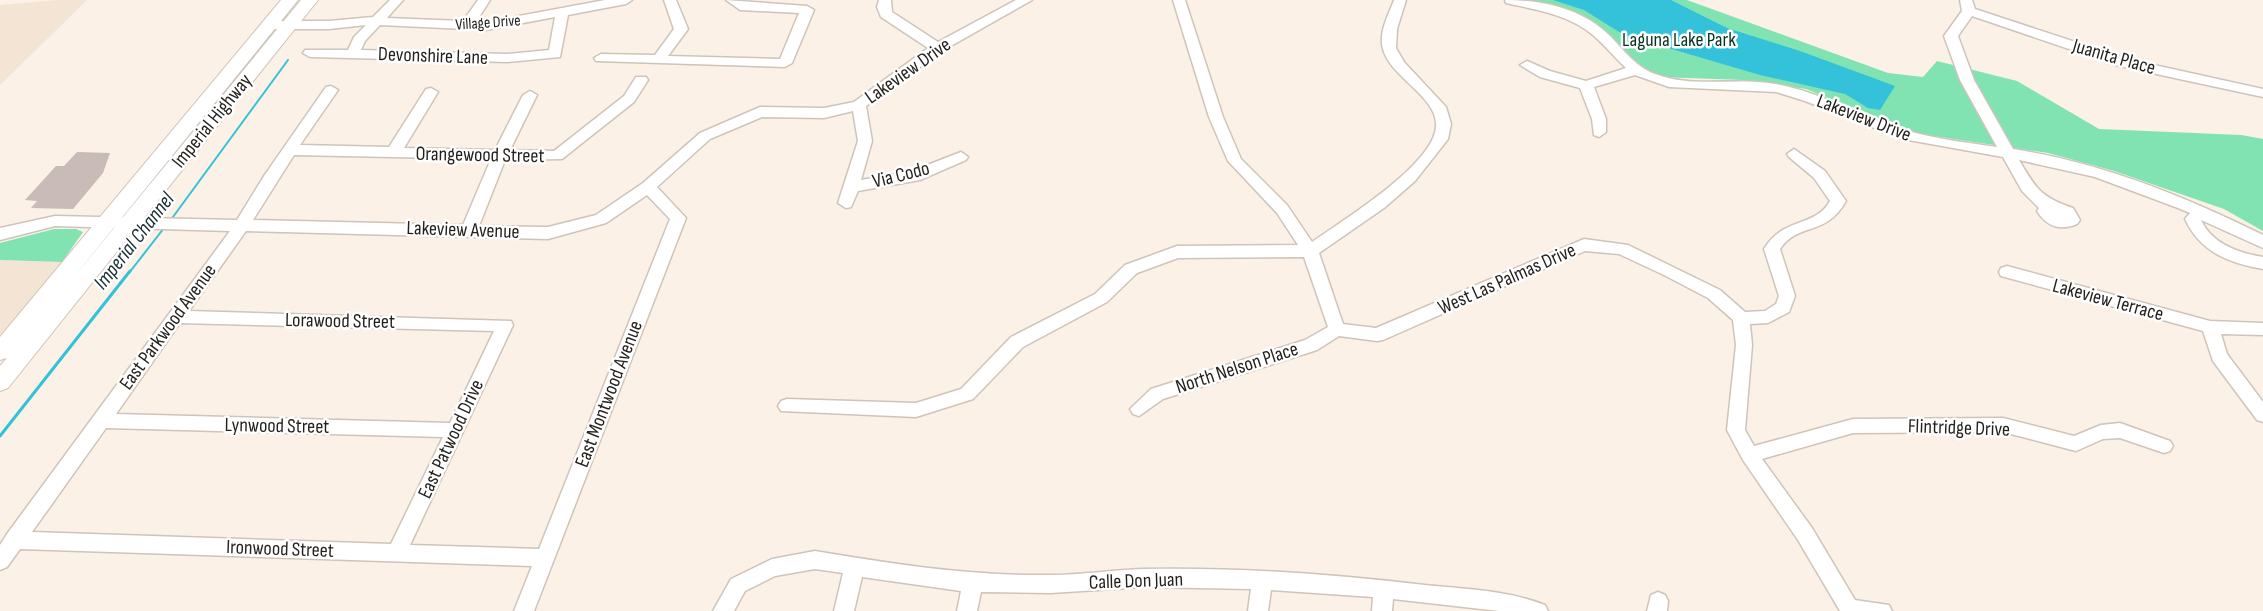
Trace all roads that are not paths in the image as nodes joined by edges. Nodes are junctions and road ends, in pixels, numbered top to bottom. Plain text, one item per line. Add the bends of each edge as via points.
1 (310, 0) edge
2 (397, 0) edge
3 (484, 0) edge
4 (626, 0) edge
5 (670, 0) edge
6 (732, 0) edge
7 (885, 0) edge
8 (1026, 0) edge
9 (1179, 0) edge
10 (1415, 0) edge
11 (1511, 0) edge
12 (1399, 3) edge
13 (1967, 6) edge
14 (562, 12) junction
15 (285, 17) edge
16 (376, 21) junction
17 (466, 26) junction
18 (937, 48) junction
19 (310, 53) dead end
20 (353, 53) junction
21 (601, 58) dead end
22 (658, 60) junction
23 (1527, 65) dead end
24 (1636, 70) junction
25 (641, 80) dead end
26 (1586, 85) junction
27 (331, 90) dead end
28 (431, 92) dead end
29 (2263, 93) edge
30 (530, 95) dead end
31 (859, 105) junction
32 (782, 112) joint
33 (1599, 132) dead end
34 (289, 150) junction
35 (393, 153) junction
36 (1794, 154) dead end
37 (2011, 154) junction
38 (500, 155) junction
39 (961, 157) dead end
40 (648, 187) junction
41 (852, 187) junction
42 (846, 203) dead end
43 (2048, 207) dead end
44 (2203, 211) junction
45 (108, 221) junction
46 (130, 222) junction
47 (242, 225) junction
48 (469, 230) junction
49 (0, 234) edge
50 (2263, 242) edge
51 (1310, 251) junction
52 (2263, 263) edge
53 (2007, 272) dead end
54 (175, 317) junction
55 (1741, 318) junction
56 (505, 325) joint
57 (2210, 327) junction
58 (1337, 329) junction
59 (2263, 329) edge
60 (0, 352) edge
61 (0, 382) edge
62 (787, 406) dead end
63 (1139, 409) dead end
64 (2263, 415) edge
65 (100, 421) junction
66 (455, 430) junction
67 (2164, 446) dead end
68 (1749, 454) junction
69 (14, 540) junction
70 (397, 553) junction
71 (545, 558) junction
72 (0, 561) edge
73 (855, 566) junction
74 (1262, 581) junction
75 (973, 583) junction
76 (1384, 589) junction
77 (1508, 607) edge
78 (1851, 610) edge
79 (524, 611) edge
80 (723, 611) edge
81 (844, 611) edge
82 (967, 611) edge
83 (1258, 611) edge
84 (1382, 611) edge
85 (1538, 611) edge
86 (1882, 611) edge

1 - 15 main road, Imperial Highway
2 - 16 street
3 - 17 street
4 - 14 street, Village Drive
5 - 22 street via 681,29
6 - 22 street via 740,6 807,10 785,63
7 - 18 street via 886,14
8 - 18 street, Lakeview Drive
9 - 51 street via 1216,117 1235,161 1282,209
10 - 12 street
11 - 24 street, Lakeview Drive via 1556,10 1584,23 1601,34
12 - 51 street via 1390,28 1389,48 1398,64 1437,103 1443,120 1442,135 1433,152 1410,177 1379,204
13 - 29 street, Juanita Place via 2124,63
13 - 37 street via 1951,36 1967,80
14 - 17 street, Village Drive via 501,25
14 - 20 street, Devonshire Lane via 555,54 507,58
15 - 16 street, Village Drive via 329,25
15 - 45 main road, Imperial Highway
15 - 46 main road, Imperial Highway
16 - 17 street, Village Drive
16 - 20 street
18 - 31 street, Lakeview Drive
19 - 20 street, Devonshire Lane
21 - 22 street
23 - 26 street
24 - 26 street
24 - 37 street, Lakeview Drive via 1666,82 1757,85 1785,90 1906,135
25 - 38 street, Orangewood Street via 629,99 557,156
26 - 33 street via 1599,119
27 - 34 street, East Parkwood Avenue
28 - 35 street
30 - 38 street
31 - 32 street, Lakeview Drive via 824,113
31 - 41 street, Via Codo via 865,141
32 - 40 street, Lakeview Avenue via 760,112 705,136
34 - 35 street, Orangewood Street
34 - 47 street, East Parkwood Avenue
35 - 38 street, Orangewood Street
36 - 55 street via 1816,169 1838,201 1833,213 1821,222 1791,228 1772,249 1788,296 1783,308 1768,317
37 - 43 street via 2027,187
37 - 44 street, Lakeview Drive via 2080,168
38 - 48 street
39 - 41 street, Via Codo via 915,176
40 - 48 street, Lakeview Avenue via 601,219 548,233
40 - 71 street, East Montwood Avenue via 678,218
41 - 42 street
44 - 50 street, Lakeview Drive
44 - 52 street via 2193,219 2197,231 2226,252 2245,261
45 - 46 street, Lakeview Avenue
45 - 49 street, Lakeview Avenue via 55,221
45 - 60 main road, Imperial Highway
46 - 47 street, Lakeview Avenue
46 - 61 main road, Imperial Highway
47 - 48 street, Lakeview Avenue
47 - 54 street, East Parkwood Avenue
51 - 58 street
51 - 62 street via 1177,252 1131,269 1101,298 1017,342 967,394 916,410
53 - 57 street, Lakeview Terrace
54 - 56 street, Lorawood Street
54 - 65 street, East Parkwood Avenue
55 - 58 street, West Las Palmas Drive via 1714,294 1660,266 1622,249 1584,245 1377,335
55 - 68 street via 1744,345 1736,430
56 - 66 street, East Patwood Drive
57 - 59 street, Lakeview Terrace
57 - 64 street via 2219,356
58 - 63 street, North Nelson Place via 1311,345 1157,394
65 - 66 street, Lynwood Street
65 - 69 street, East Parkwood Avenue
66 - 70 street, East Patwood Drive
67 - 68 street, Flintridge Drive via 2113,428 2102,429 2076,444 2003,425 1853,426
68 - 78 street via 1805,534
69 - 70 street, Ironwood Street
69 - 72 street, East Parkwood Avenue
70 - 71 street, Ironwood Street
71 - 79 street, East Montwood Avenue
73 - 75 street, Calle Don Juan
73 - 80 street, Calle Don Juan via 815,560 772,568 738,585
73 - 81 street
74 - 75 street, Calle Don Juan via 1145,578 1051,585
74 - 76 street, Calle Don Juan
74 - 83 street
75 - 82 street
76 - 77 street, Calle Don Juan
76 - 84 street
77 - 85 street, Calle Don Juan
78 - 86 street

